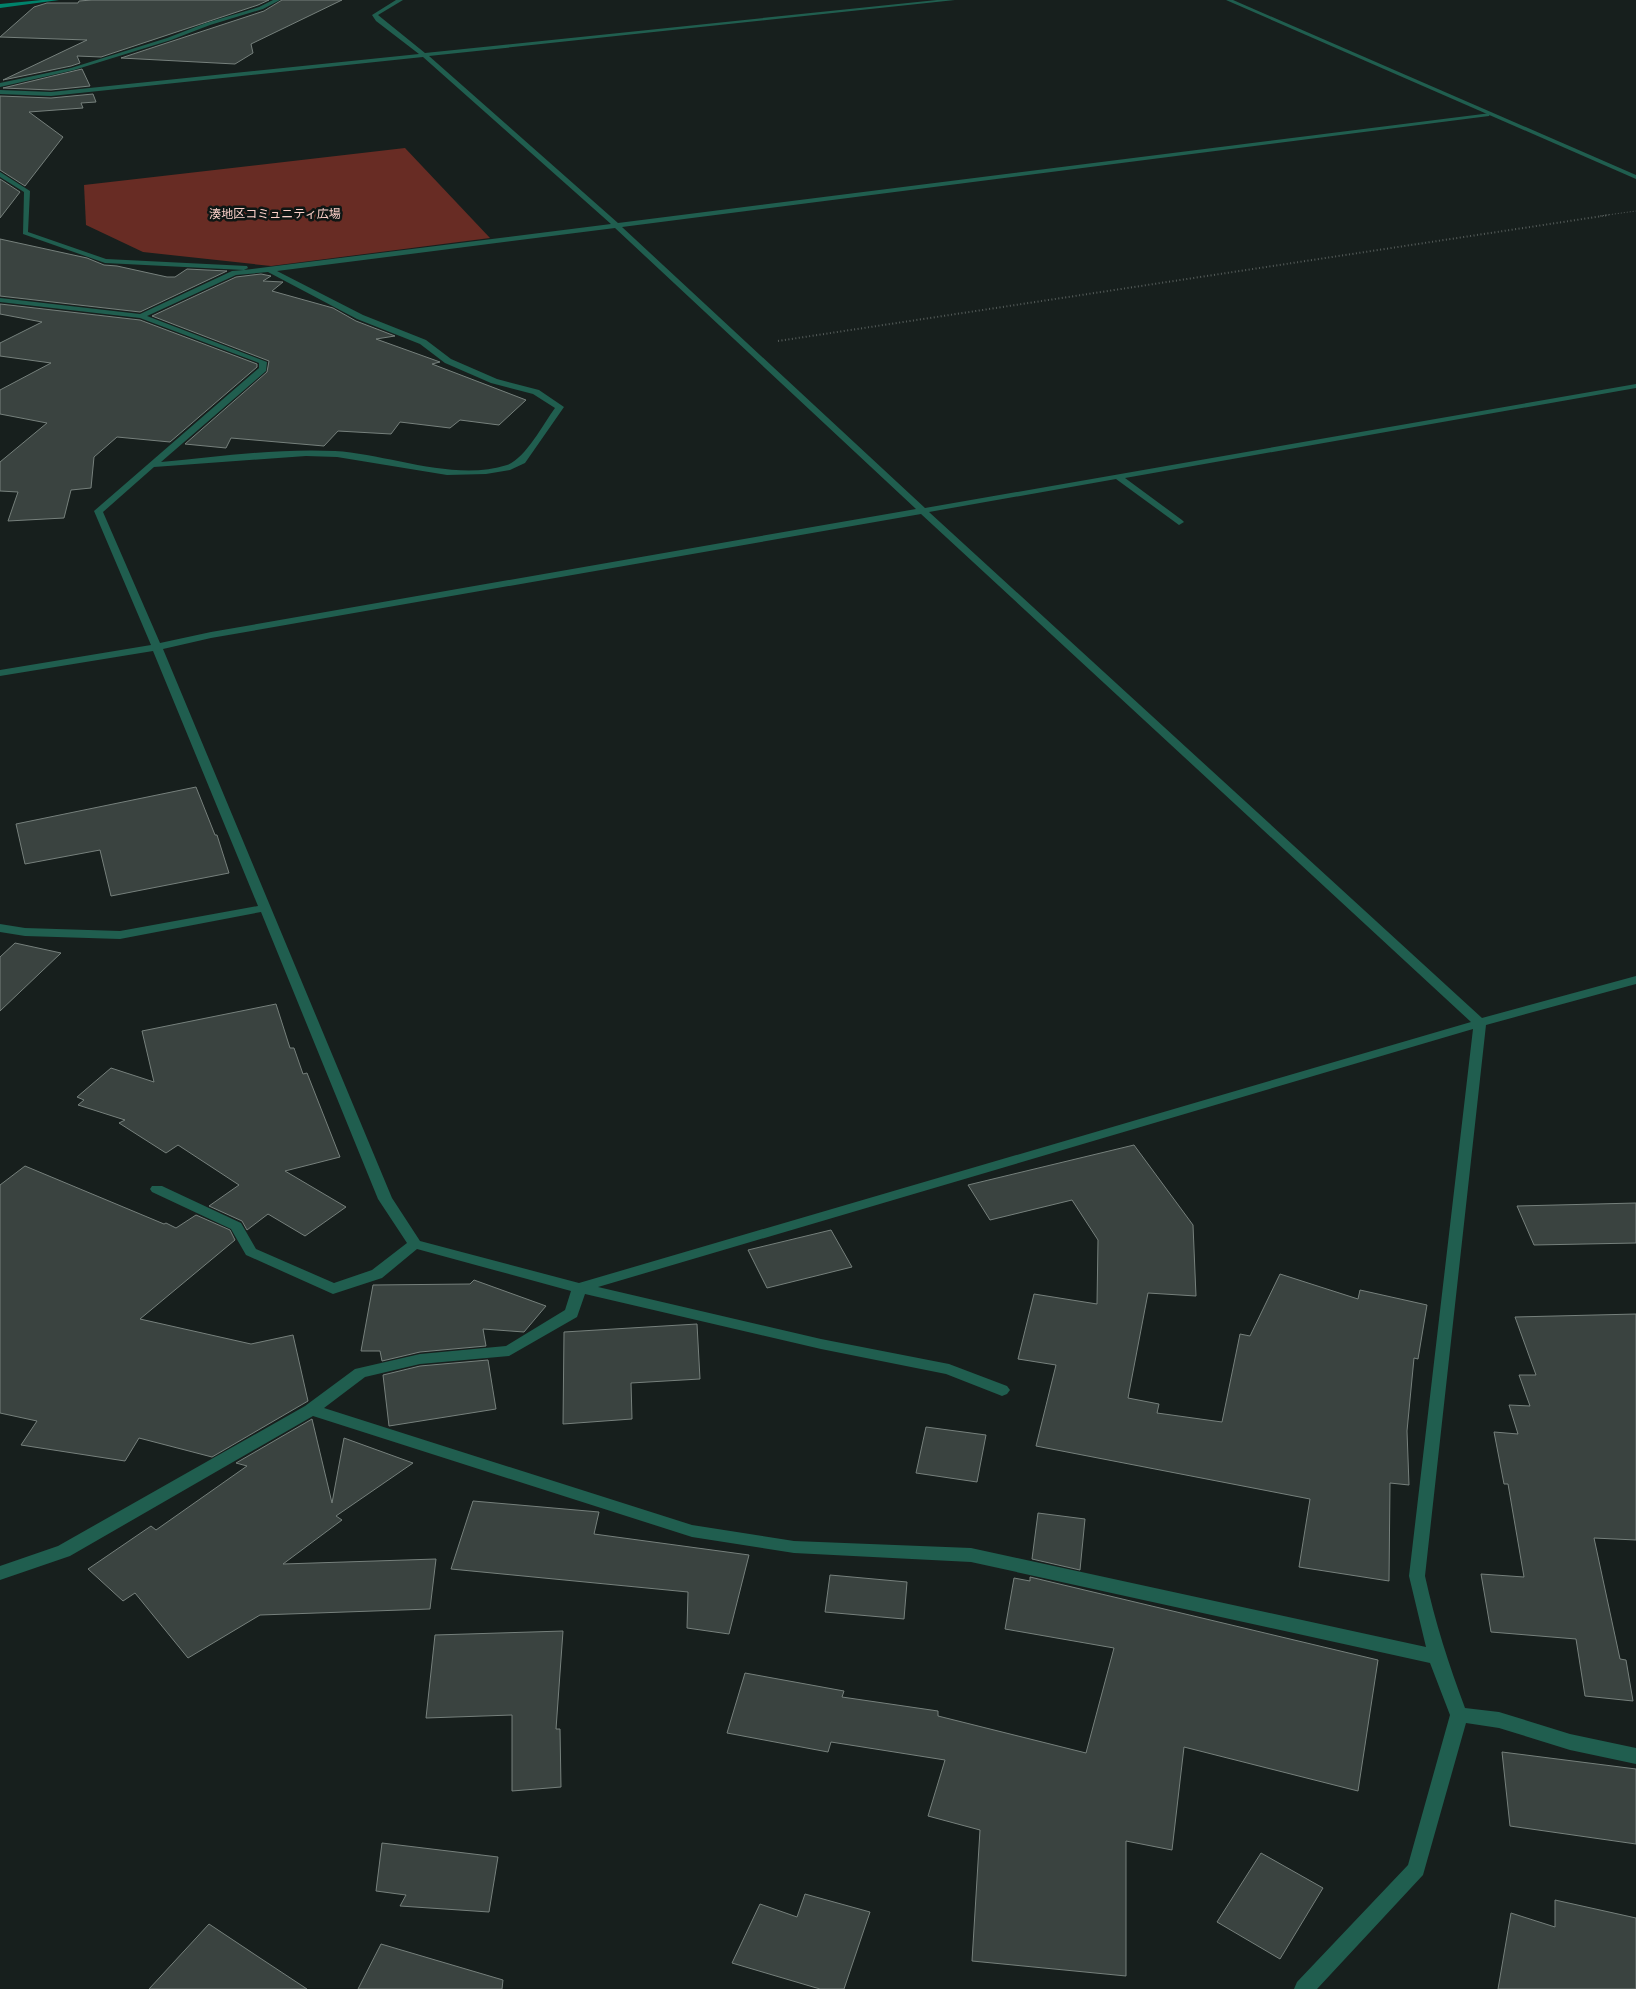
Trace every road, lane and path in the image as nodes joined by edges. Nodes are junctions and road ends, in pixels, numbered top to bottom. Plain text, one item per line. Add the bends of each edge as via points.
1 (56, 0) edge
2 (277, 0) edge
3 (400, 0) edge
4 (952, 0) edge
5 (1229, 0) edge
6 (0, 6) edge
7 (425, 56) junction
8 (0, 85) edge
9 (0, 92) edge
10 (1489, 114) junction
11 (0, 174) edge
12 (1636, 177) edge
13 (1636, 211) edge
14 (616, 225) junction
15 (271, 270) junction
16 (0, 300) edge
17 (141, 316) junction
18 (746, 346) junction
19 (1636, 386) edge
20 (150, 465) junction
21 (1118, 477) junction
22 (923, 511) junction
23 (1179, 522) dead end
24 (158, 647) junction
25 (0, 673) edge
26 (265, 908) junction
27 (0, 928) edge
28 (1636, 980) edge
29 (1480, 1023) junction
30 (157, 1189) dead end
31 (415, 1244) junction
32 (579, 1288) junction
33 (1002, 1390) dead end
34 (311, 1410) junction
35 (0, 1573) edge
36 (1437, 1656) junction
37 (1459, 1716) junction
38 (1636, 1756) edge
39 (1304, 1989) edge

1 - 6 main road
2 - 8 street via 151,45 72,69
3 - 7 street via 375,16
4 - 7 street
5 - 10 street
7 - 9 street via 51,94
7 - 14 street
10 - 12 street
10 - 14 street
11 - 15 street via 27,191 25,233 106,261
13 - 18 path
14 - 15 street
14 - 18 street
15 - 17 street via 236,273
15 - 20 street via 360,317 423,342 448,360 494,381 536,392 560,407 522,461 510,467 486,471 447,472 337,454 306,453
16 - 17 street
17 - 20 street via 263,362 263,370
18 - 22 street
19 - 21 street
20 - 24 street via 98,511
21 - 22 street
21 - 23 street
22 - 24 street
22 - 29 street
24 - 25 street
24 - 26 street
26 - 27 street via 120,935 25,932
26 - 31 street via 385,1199
28 - 29 street
29 - 32 street
29 - 36 street via 1417,1576
30 - 31 street via 236,1226 252,1252 333,1290 377,1274
31 - 32 street
32 - 33 street via 811,1342 949,1370
32 - 34 street via 572,1313 509,1351 420,1359 360,1373
34 - 35 street via 64,1551
34 - 36 street via 692,1531 794,1547 971,1556
36 - 37 street
37 - 38 street via 1499,1720 1570,1742
37 - 39 street via 1416,1869

